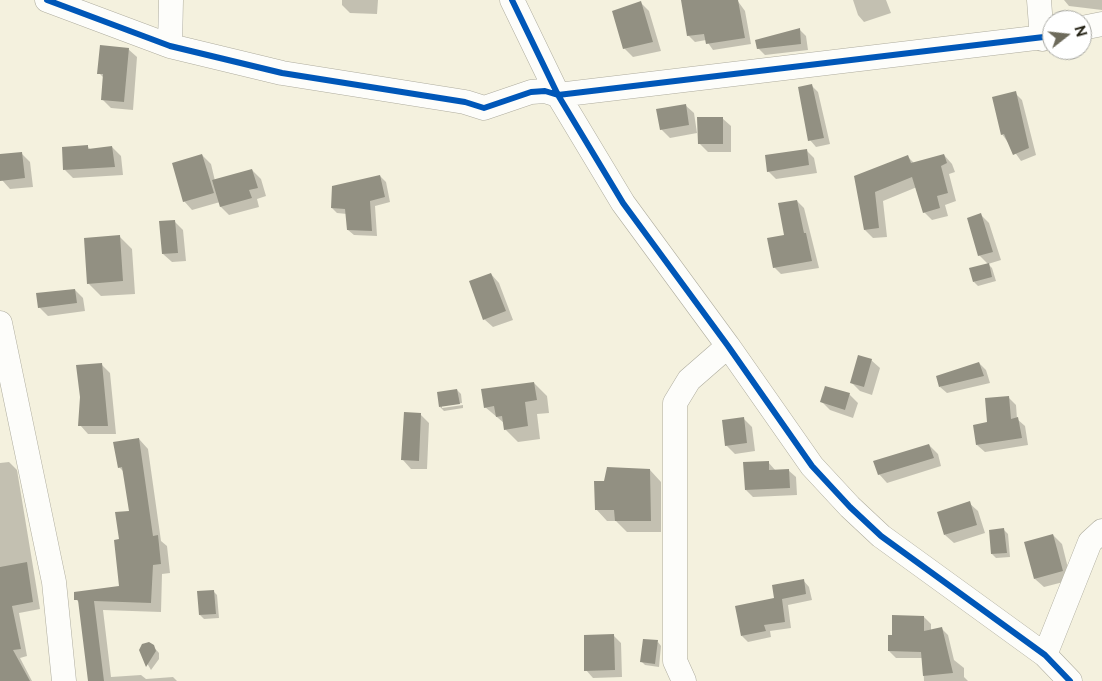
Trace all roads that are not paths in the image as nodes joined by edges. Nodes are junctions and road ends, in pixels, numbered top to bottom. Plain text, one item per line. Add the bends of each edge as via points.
1 (47, 0) edge
2 (171, 0) edge
3 (512, 0) edge
4 (1039, 0) edge
5 (1042, 14) edge
6 (1042, 39) edge
7 (170, 46) junction
8 (558, 95) junction
9 (0, 323) edge
10 (716, 357) junction
11 (1102, 531) edge
12 (1045, 655) junction
13 (64, 681) edge
14 (684, 681) edge
15 (1070, 681) edge

1 - 7 street
2 - 7 street
3 - 8 street
4 - 5 street
6 - 8 street
7 - 8 street via 282,73 484,108 531,92
8 - 10 street
9 - 13 street via 54,582
10 - 12 street via 812,466 881,536
10 - 14 street via 689,380 675,403 675,661
11 - 12 street via 1087,548
12 - 15 street

